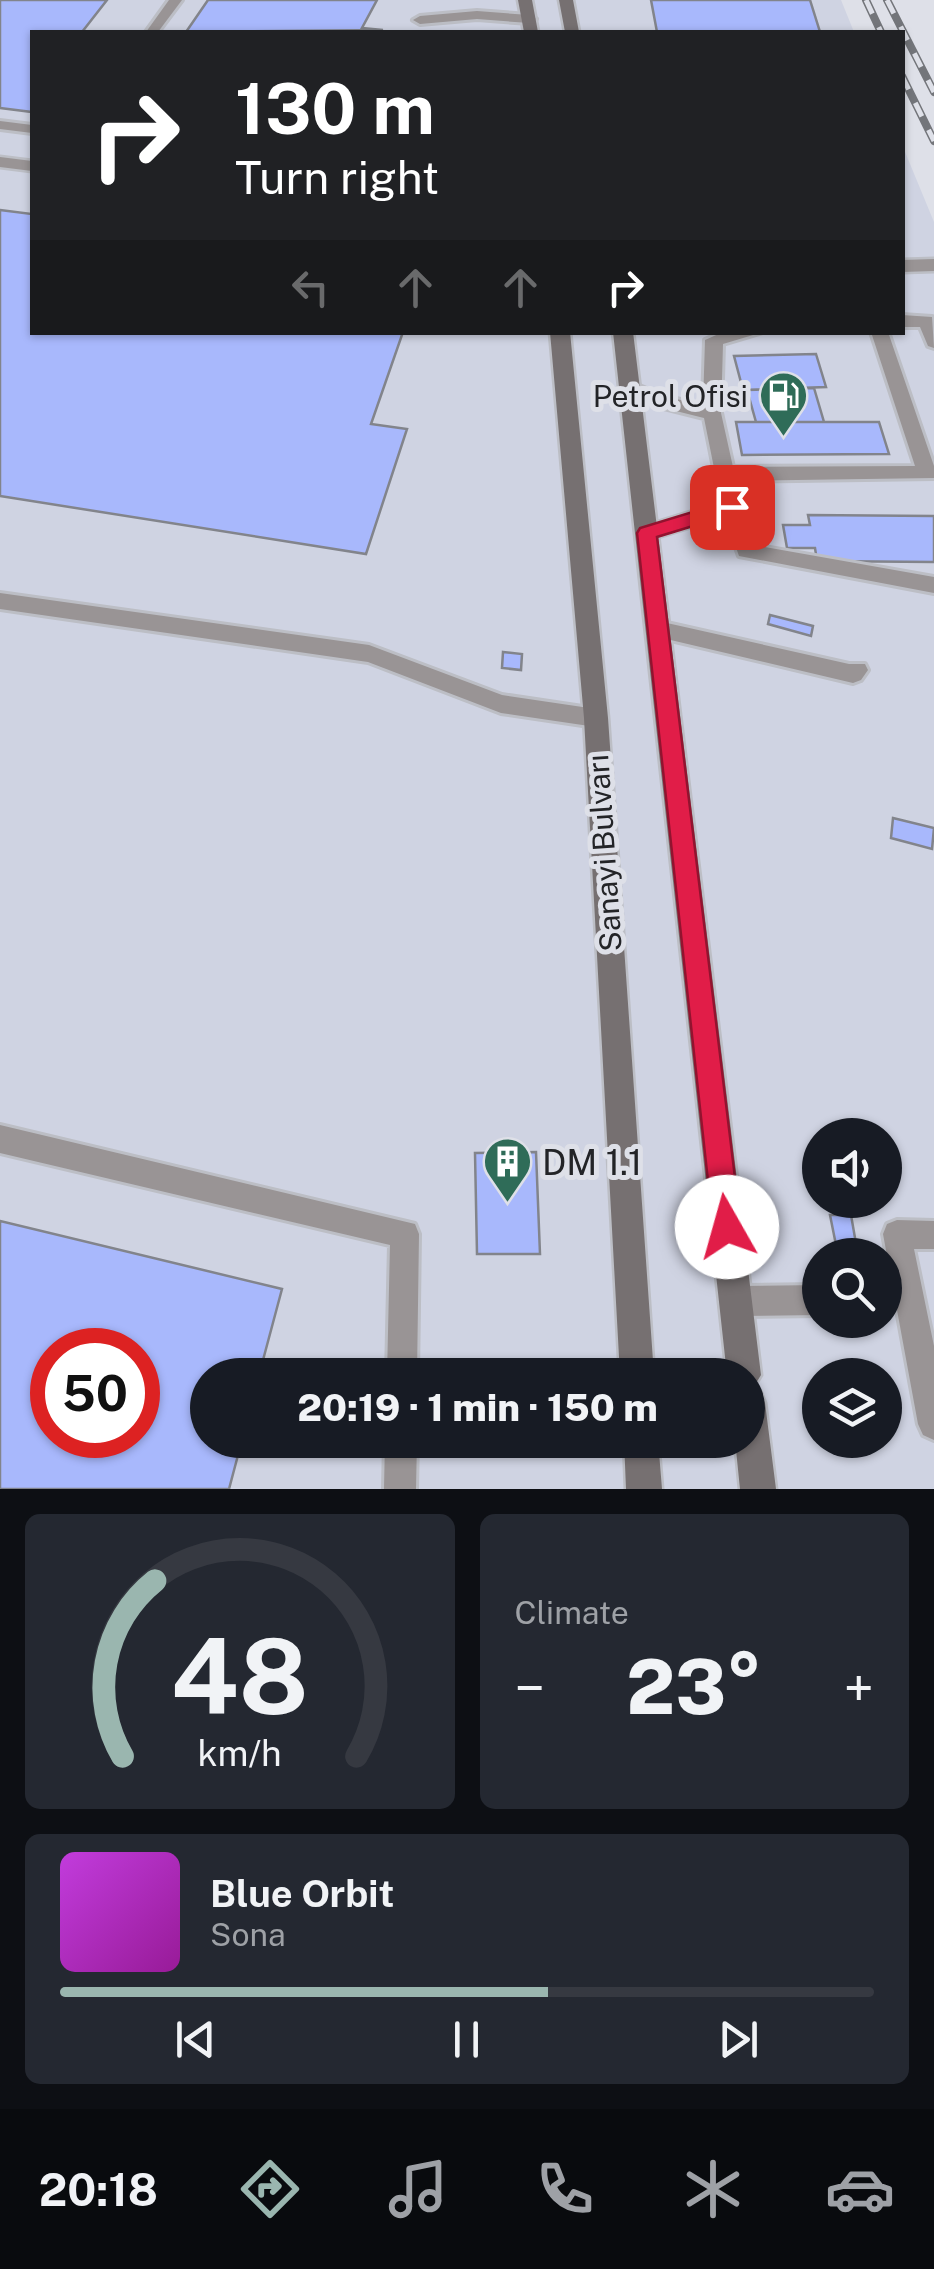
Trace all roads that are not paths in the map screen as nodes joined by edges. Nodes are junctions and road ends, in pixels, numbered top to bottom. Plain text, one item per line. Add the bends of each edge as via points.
1 (176, 0) edge
2 (420, 0) edge
3 (526, 0) edge
4 (566, 0) edge
5 (530, 26) edge
6 (418, 27) edge
7 (154, 30) edge
8 (572, 30) edge
9 (0, 124) edge
10 (30, 129) edge
11 (0, 162) edge
12 (30, 166) edge
13 (905, 266) edge
14 (934, 266) edge
15 (905, 321) edge
16 (560, 335) edge
17 (623, 335) edge
18 (740, 335) edge
19 (880, 335) edge
20 (934, 342) edge
21 (630, 388) junction
22 (712, 413) junction
23 (724, 474) junction
24 (732, 507) junction
25 (647, 533) junction
26 (934, 585) edge
27 (0, 600) edge
28 (658, 630) junction
29 (857, 670) dead end
30 (596, 718) junction
31 (0, 1140) edge
32 (934, 1234) edge
33 (897, 1238) edge
34 (802, 1300) edge
35 (736, 1301) junction
36 (902, 1315) edge
37 (402, 1358) edge
38 (636, 1358) edge
39 (742, 1358) edge
40 (934, 1424) edge
41 (401, 1458) edge
42 (642, 1458) edge
43 (754, 1458) edge
44 (400, 1489) edge
45 (644, 1489) edge
46 (758, 1489) edge

1 - 7 lane
2 - 6 lane
3 - 5 main road
4 - 8 main road
5 - 6 lane via 477,15
9 - 10 lane
11 - 12 street
13 - 14 street
15 - 20 lane via 926,321
16 - 30 main road, Sanayi Bulvarı
17 - 21 main road
18 - 22 lane via 714,340
19 - 23 lane via 927,473
21 - 22 lane
21 - 25 main road
22 - 23 lane
23 - 24 lane
24 - 25 lane
24 - 26 lane via 746,551
25 - 28 main road
27 - 30 lane via 369,654 501,704
28 - 29 lane
28 - 35 main road
30 - 38 main road, Sanayi Bulvarı
31 - 37 lane via 405,1234
32 - 33 lane
34 - 35 lane
35 - 39 main road
36 - 40 lane
41 - 44 lane
42 - 45 main road
43 - 46 main road

